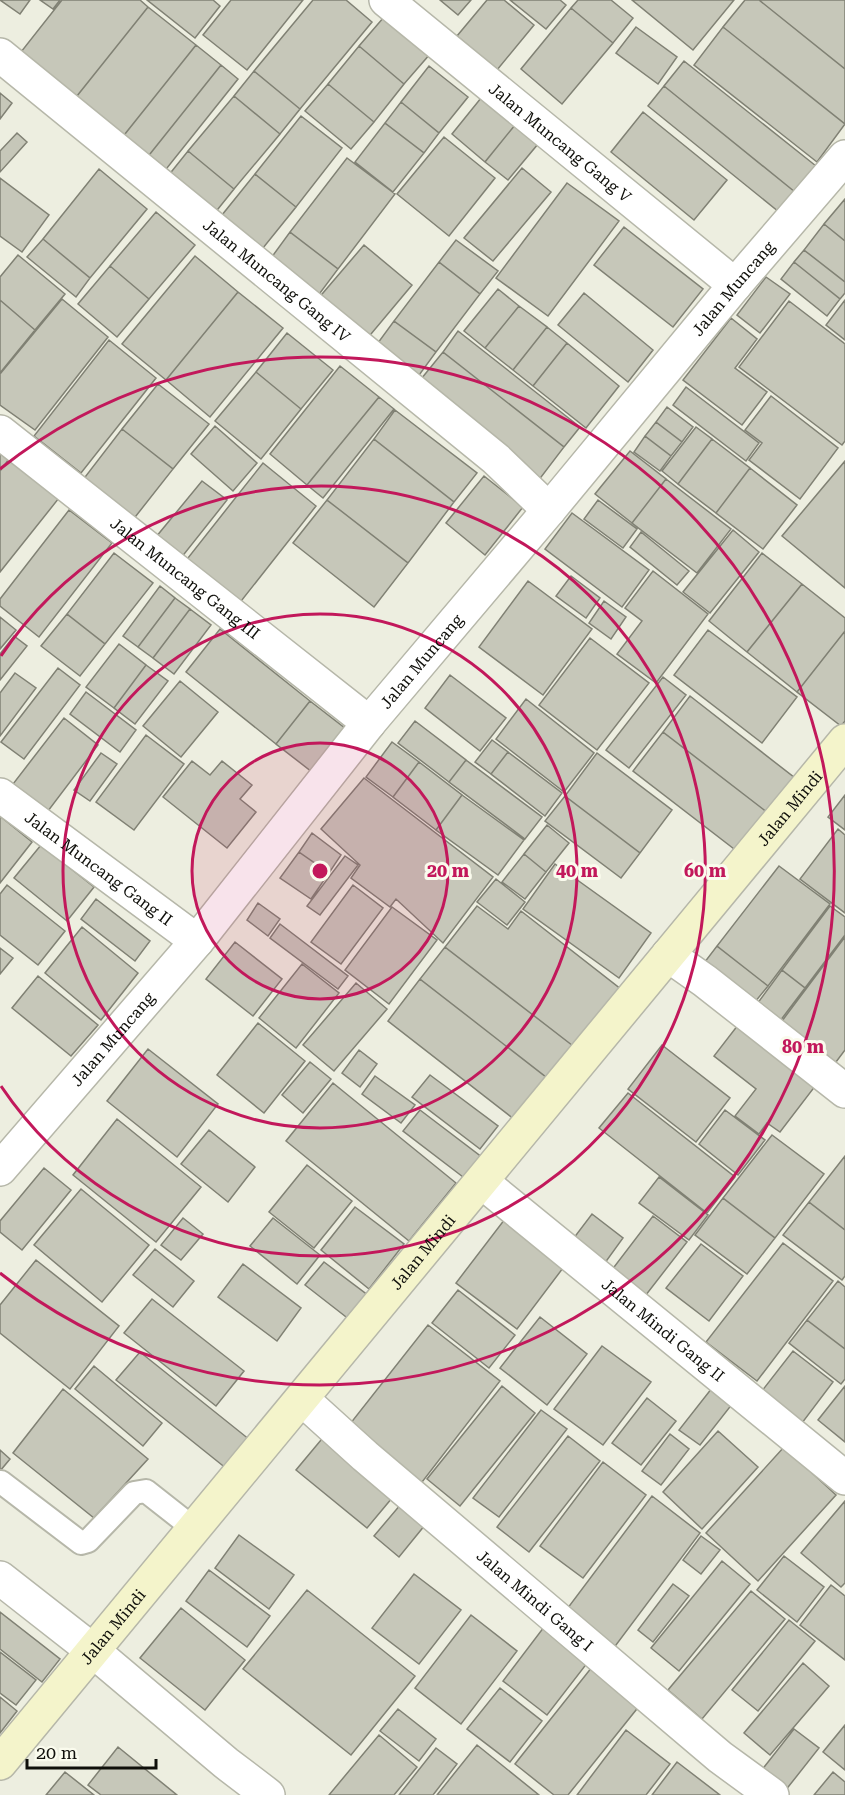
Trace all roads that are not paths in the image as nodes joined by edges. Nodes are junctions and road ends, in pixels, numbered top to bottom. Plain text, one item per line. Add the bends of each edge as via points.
1 (386, 0) edge
2 (0, 55) edge
3 (845, 157) edge
4 (735, 285) junction
5 (0, 432) edge
6 (549, 510) junction
7 (369, 723) junction
8 (845, 741) edge
9 (0, 795) edge
10 (197, 941) junction
11 (668, 955) junction
12 (845, 1092) edge
13 (3, 1161) edge
14 (482, 1182) junction
15 (302, 1399) junction
16 (845, 1478) edge
17 (1, 1482) edge
18 (193, 1528) junction
19 (0, 1578) edge
20 (92, 1650) junction
21 (0, 1763) edge
22 (268, 1795) edge
23 (772, 1795) edge

1 - 4 street, Jalan Muncang Gang V
2 - 6 street, Jalan Muncang Gang IV via 496,459
3 - 4 street, Jalan Muncang
4 - 6 street, Jalan Muncang
5 - 7 street, Jalan Muncang Gang III
6 - 7 street, Jalan Muncang
7 - 10 street, Jalan Muncang
8 - 11 street, Jalan Mindi
9 - 10 street, Jalan Muncang Gang II
10 - 13 street, Jalan Muncang
11 - 12 street
11 - 14 street, Jalan Mindi
14 - 15 street, Jalan Mindi
14 - 16 street, Jalan Mindi Gang II
15 - 18 street, Jalan Mindi
15 - 23 street, Jalan Mindi Gang I via 720,1757
17 - 18 lane via 81,1544 140,1491 146,1491
18 - 20 street, Jalan Mindi
19 - 20 street
20 - 21 street, Jalan Mindi
20 - 22 street

